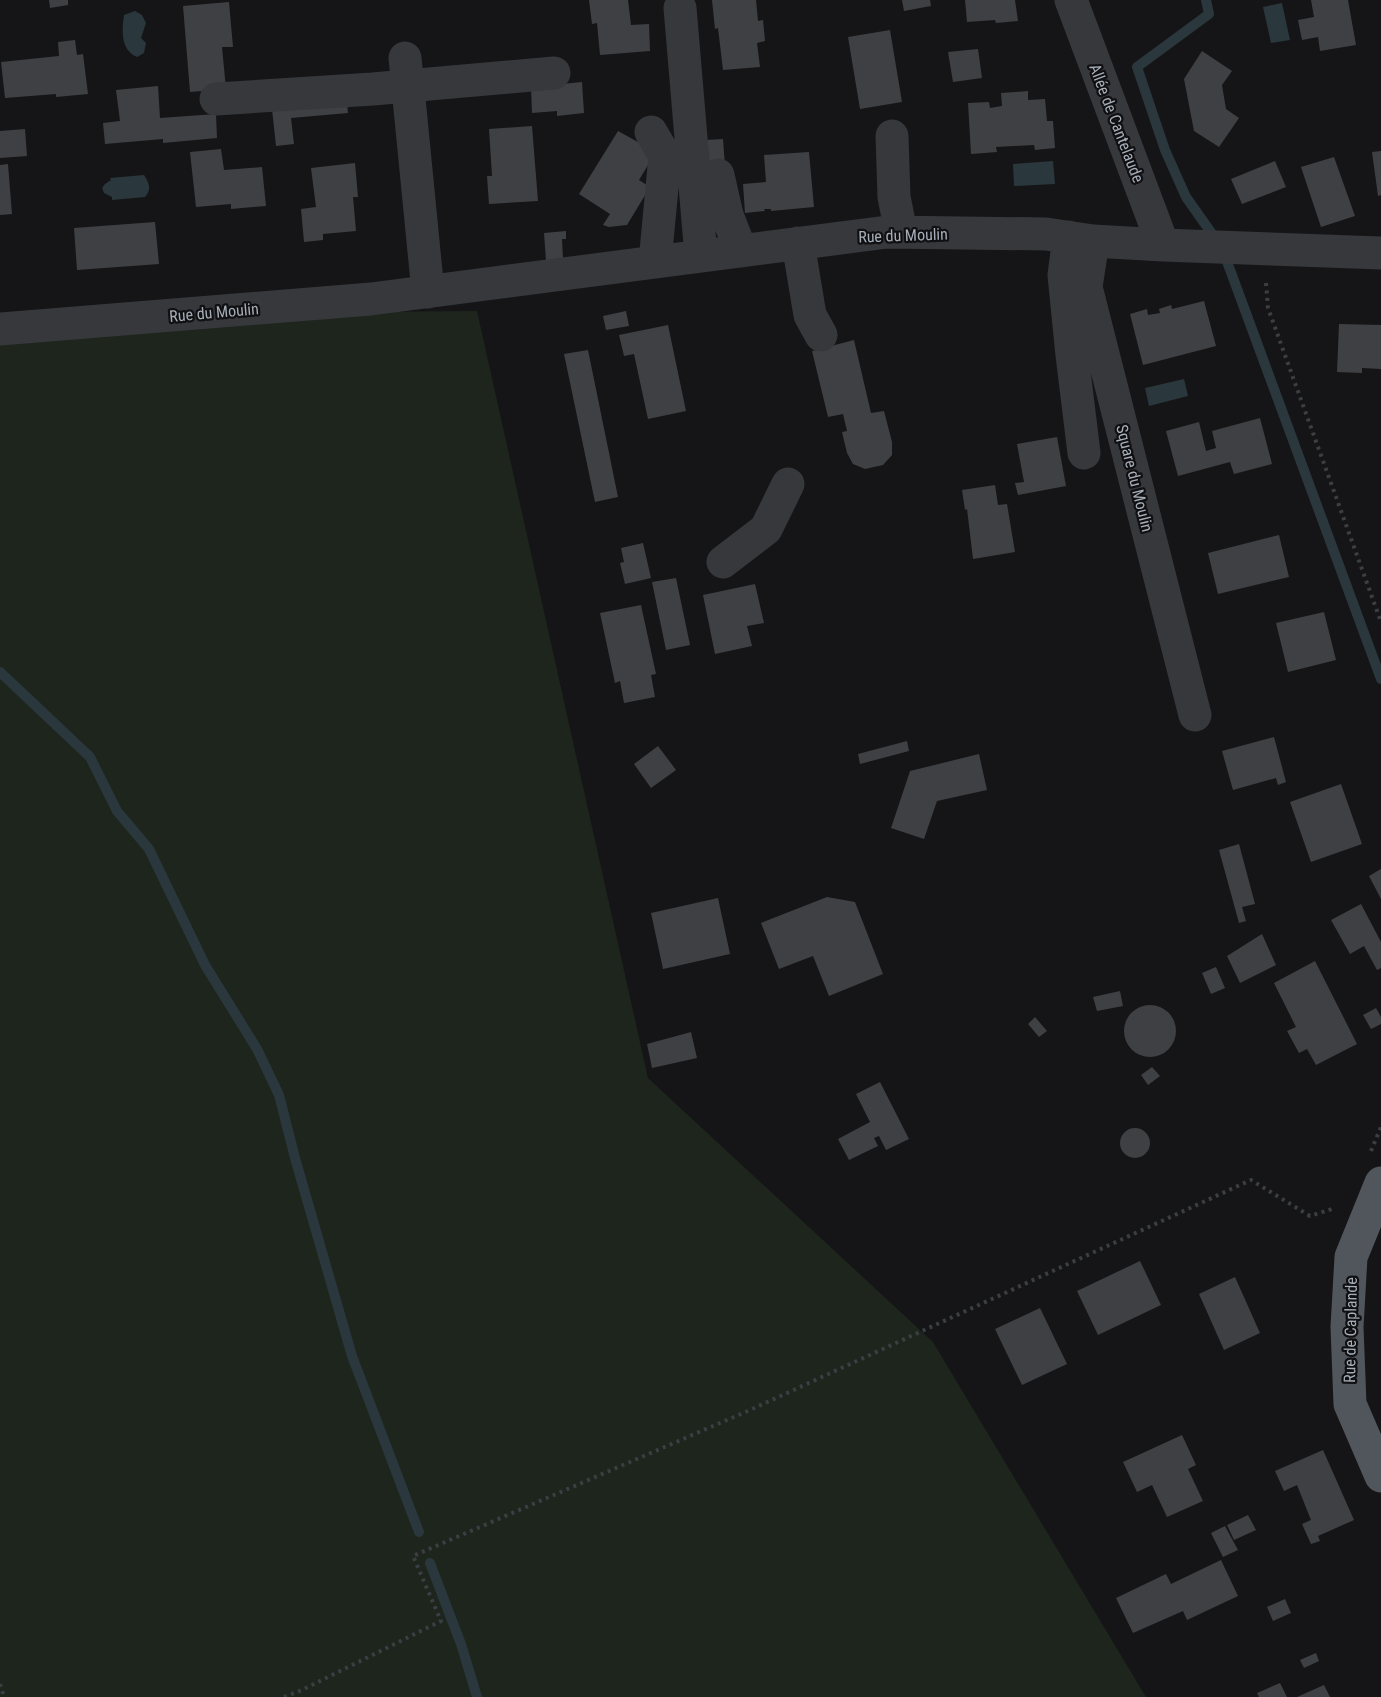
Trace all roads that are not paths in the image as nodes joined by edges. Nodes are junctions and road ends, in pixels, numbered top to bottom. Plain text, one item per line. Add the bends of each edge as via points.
1 (1071, 0) edge
2 (680, 8) dead end
3 (406, 72) junction
4 (554, 72) dead end
5 (216, 99) dead end
6 (651, 132) dead end
7 (892, 136) dead end
8 (718, 175) dead end
9 (901, 232) junction
10 (1081, 239) junction
11 (798, 243) junction
12 (1163, 245) junction
13 (741, 250) junction
14 (1381, 253) edge
15 (701, 256) junction
16 (655, 262) junction
17 (428, 292) junction
18 (0, 328) edge
19 (821, 335) dead end
20 (1084, 453) dead end
21 (788, 484) dead end
22 (723, 562) dead end
23 (1195, 714) dead end
24 (1381, 1183) edge
25 (1381, 1476) edge

1 - 12 street, Allée de Cantelaude
2 - 15 street
3 - 4 street
3 - 5 street
3 - 17 street
6 - 16 street via 665,156
7 - 9 street via 894,197
8 - 13 street via 727,215
9 - 10 street, Rue du Moulin via 1046,234
9 - 11 street, Rue du Moulin
10 - 12 street, Rue du Moulin
10 - 20 street via 1064,275
10 - 23 street, Square du Moulin via 1086,287
11 - 13 street, Rue du Moulin
11 - 19 street via 810,315
12 - 14 street, Rue du Moulin
13 - 15 street, Rue du Moulin
15 - 16 street, Rue du Moulin
16 - 17 street, Rue du Moulin
17 - 18 street, Rue du Moulin
21 - 22 street via 766,529
24 - 25 main road, Rue de Caplande via 1351,1257 1347,1327 1350,1404

